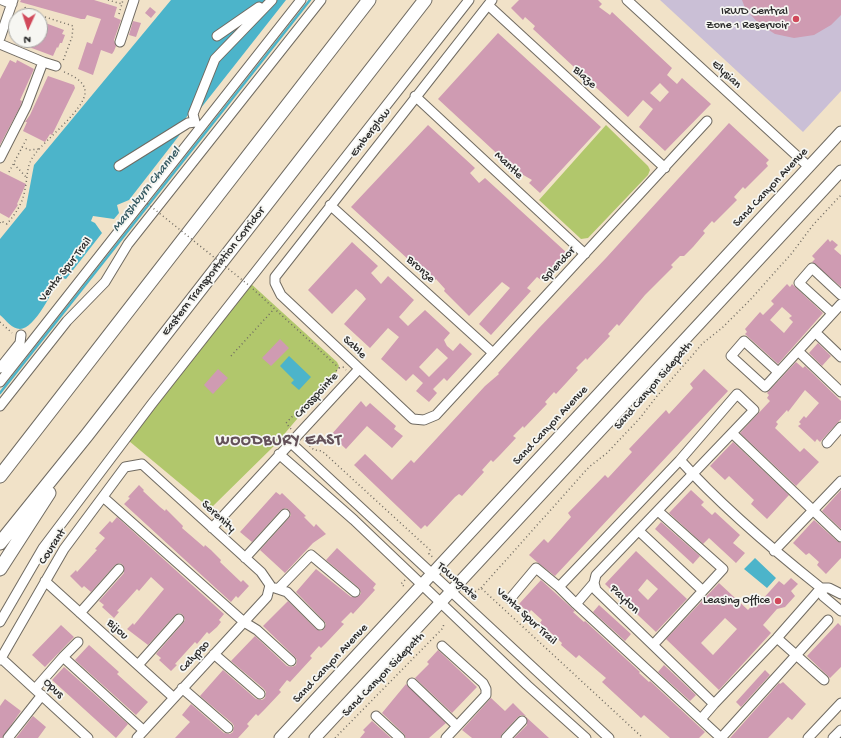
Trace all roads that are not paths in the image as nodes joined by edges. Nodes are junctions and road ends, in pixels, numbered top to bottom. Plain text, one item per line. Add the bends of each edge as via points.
1 (2, 0) edge
2 (134, 0) edge
3 (271, 0) edge
4 (301, 0) edge
5 (321, 0) edge
6 (369, 0) edge
7 (425, 0) edge
8 (469, 0) edge
9 (627, 0) edge
10 (13, 2) edge
11 (490, 3) edge
12 (217, 36) dead end
13 (0, 38) edge
14 (120, 42) dead end
15 (0, 44) edge
16 (43, 62) junction
17 (59, 67) road end
18 (415, 96) junction
19 (707, 122) dead end
20 (841, 132) edge
21 (0, 158) edge
22 (119, 166) dead end
23 (809, 167) junction
24 (665, 168) junction
25 (841, 171) edge
26 (330, 205) junction
27 (585, 254) junction
28 (274, 283) joint
29 (841, 294) edge
30 (841, 304) edge
31 (832, 313) junction
32 (815, 332) junction
33 (21, 335) road end
34 (798, 351) junction
35 (493, 353) junction
36 (841, 357) edge
37 (0, 368) edge
38 (359, 369) junction
39 (778, 372) junction
40 (0, 382) edge
41 (841, 392) edge
42 (0, 406) edge
43 (424, 420) joint
44 (841, 427) edge
45 (732, 433) junction
46 (88, 435) junction
47 (290, 442) junction
48 (827, 442) dead end
49 (279, 454) junction
50 (680, 460) junction
51 (142, 464) joint
52 (692, 474) junction
53 (0, 476) edge
54 (841, 481) edge
55 (103, 496) junction
56 (813, 510) junction
57 (658, 511) junction
58 (285, 514) dead end
59 (212, 528) junction
60 (638, 531) junction
61 (841, 537) edge
62 (0, 542) edge
63 (774, 551) junction
64 (245, 558) junction
65 (0, 569) edge
66 (119, 569) dead end
67 (431, 574) junction
68 (45, 581) junction
69 (594, 583) junction
70 (422, 584) junction
71 (559, 587) junction
72 (821, 588) junction
73 (273, 589) junction
74 (702, 590) junction
75 (355, 592) dead end
76 (450, 592) junction
77 (841, 594) edge
78 (510, 598) dead end
79 (441, 602) junction
80 (576, 604) junction
81 (841, 611) edge
82 (80, 612) junction
83 (179, 619) dead end
84 (828, 620) dead end
85 (0, 622) edge
86 (244, 622) junction
87 (320, 625) dead end
88 (777, 638) junction
89 (78, 642) dead end
90 (653, 645) junction
91 (442, 646) dead end
92 (214, 654) junction
93 (797, 654) junction
94 (63, 657) junction
95 (1, 659) edge
96 (291, 661) dead end
97 (138, 665) junction
98 (824, 680) dead end
99 (412, 683) dead end
100 (182, 688) junction
101 (38, 692) junction
102 (260, 694) dead end
103 (174, 697) junction
104 (841, 703) edge
105 (714, 704) junction
106 (376, 716) dead end
107 (701, 719) junction
108 (522, 721) dead end
109 (457, 726) junction
110 (228, 728) dead end
111 (841, 730) edge
112 (142, 735) edge
113 (449, 737) edge
114 (8, 738) edge
115 (88, 738) edge
116 (280, 738) edge
117 (315, 738) edge
118 (400, 738) edge
119 (506, 738) edge
120 (586, 738) edge
121 (609, 738) edge
122 (808, 738) edge
123 (833, 738) edge

1 - 10 street
2 - 14 street
3 - 12 street
3 - 22 street via 215,59 193,114 195,122 188,123
4 - 40 street
5 - 42 street via 128,244 105,282 67,321
6 - 53 highway
7 - 46 highway, Eastern Transportation Corridor
8 - 85 street via 150,405 43,548
9 - 23 street, Elysian
10 - 13 street
11 - 18 street, Emberglow
11 - 24 street, Blaze
15 - 16 street
16 - 17 street
16 - 21 street via 26,107
18 - 26 street, Emberglow
18 - 27 street, Mantle
19 - 24 street, Splendor
20 - 23 main road, Sand Canyon Avenue
23 - 67 main road, Sand Canyon Avenue
24 - 27 street, Splendor
25 - 76 main road
26 - 28 street, Emberglow via 277,272
26 - 35 street, Bronze
27 - 35 street, Splendor
28 - 38 street, Sable via 281,295
29 - 31 street via 812,268 798,282
30 - 31 street
31 - 32 street
32 - 34 street
32 - 36 street
33 - 37 street via 20,343
34 - 39 street
34 - 41 street
35 - 43 street, Splendor via 436,415
38 - 43 street, Sable via 413,419
38 - 47 street, Crosspointe
39 - 39 street via 765,386 731,356 744,341
44 - 48 street
45 - 50 street, Payton via 754,410 737,394
45 - 52 street, Payton
45 - 56 street
46 - 62 highway, Eastern Transportation Corridor
46 - 65 highway
47 - 49 street, Crosspointe
47 - 67 street, Towngate
49 - 59 street, Crosspointe
49 - 70 street, Towngate
50 - 52 street
50 - 71 street
51 - 55 street, Courant via 125,468
51 - 59 street, Serenity
52 - 57 street, Payton
52 - 63 street
54 - 56 street
55 - 68 street, Courant via 64,549
55 - 86 street
56 - 61 street
56 - 63 street
57 - 60 street, Payton
57 - 74 street via 723,569
58 - 64 street
59 - 64 street, Serenity
60 - 69 street, Payton via 596,576
60 - 74 street
63 - 72 street
64 - 73 street, Serenity via 261,572
66 - 82 street
67 - 70 main road, Sand Canyon Avenue
67 - 76 street, Towngate
68 - 82 street, Bijou
68 - 95 street, Courant
69 - 80 street
69 - 90 street, Payton via 596,590
70 - 79 street, Towngate
70 - 116 main road, Sand Canyon Avenue
71 - 78 street via 536,568
71 - 80 street
72 - 77 street via 829,588
72 - 81 street via 823,596
72 - 88 street
73 - 75 street, Calypso via 311,555
73 - 86 street, Calypso
73 - 87 street via 287,592
74 - 90 street
76 - 79 main road
76 - 121 street, Towngate
79 - 117 main road
79 - 120 street, Towngate
80 - 107 street
82 - 97 street, Bijou
83 - 97 street
84 - 93 street
86 - 92 street, Calypso
86 - 96 street via 257,630
88 - 93 street
88 - 105 street
89 - 94 street
90 - 105 street, Payton
91 - 109 street via 486,689 486,695
92 - 100 street, Calypso
92 - 102 street
93 - 98 street
93 - 107 street via 721,738
94 - 101 street
94 - 112 street
95 - 101 street, Opus
97 - 103 street, Bijou
99 - 109 street
100 - 103 street, Calypso
100 - 110 street
101 - 114 street
101 - 115 street, Opus
103 - 112 street, Calypso
104 - 122 street
105 - 107 street
106 - 118 street
108 - 119 street
109 - 113 street
111 - 123 street

